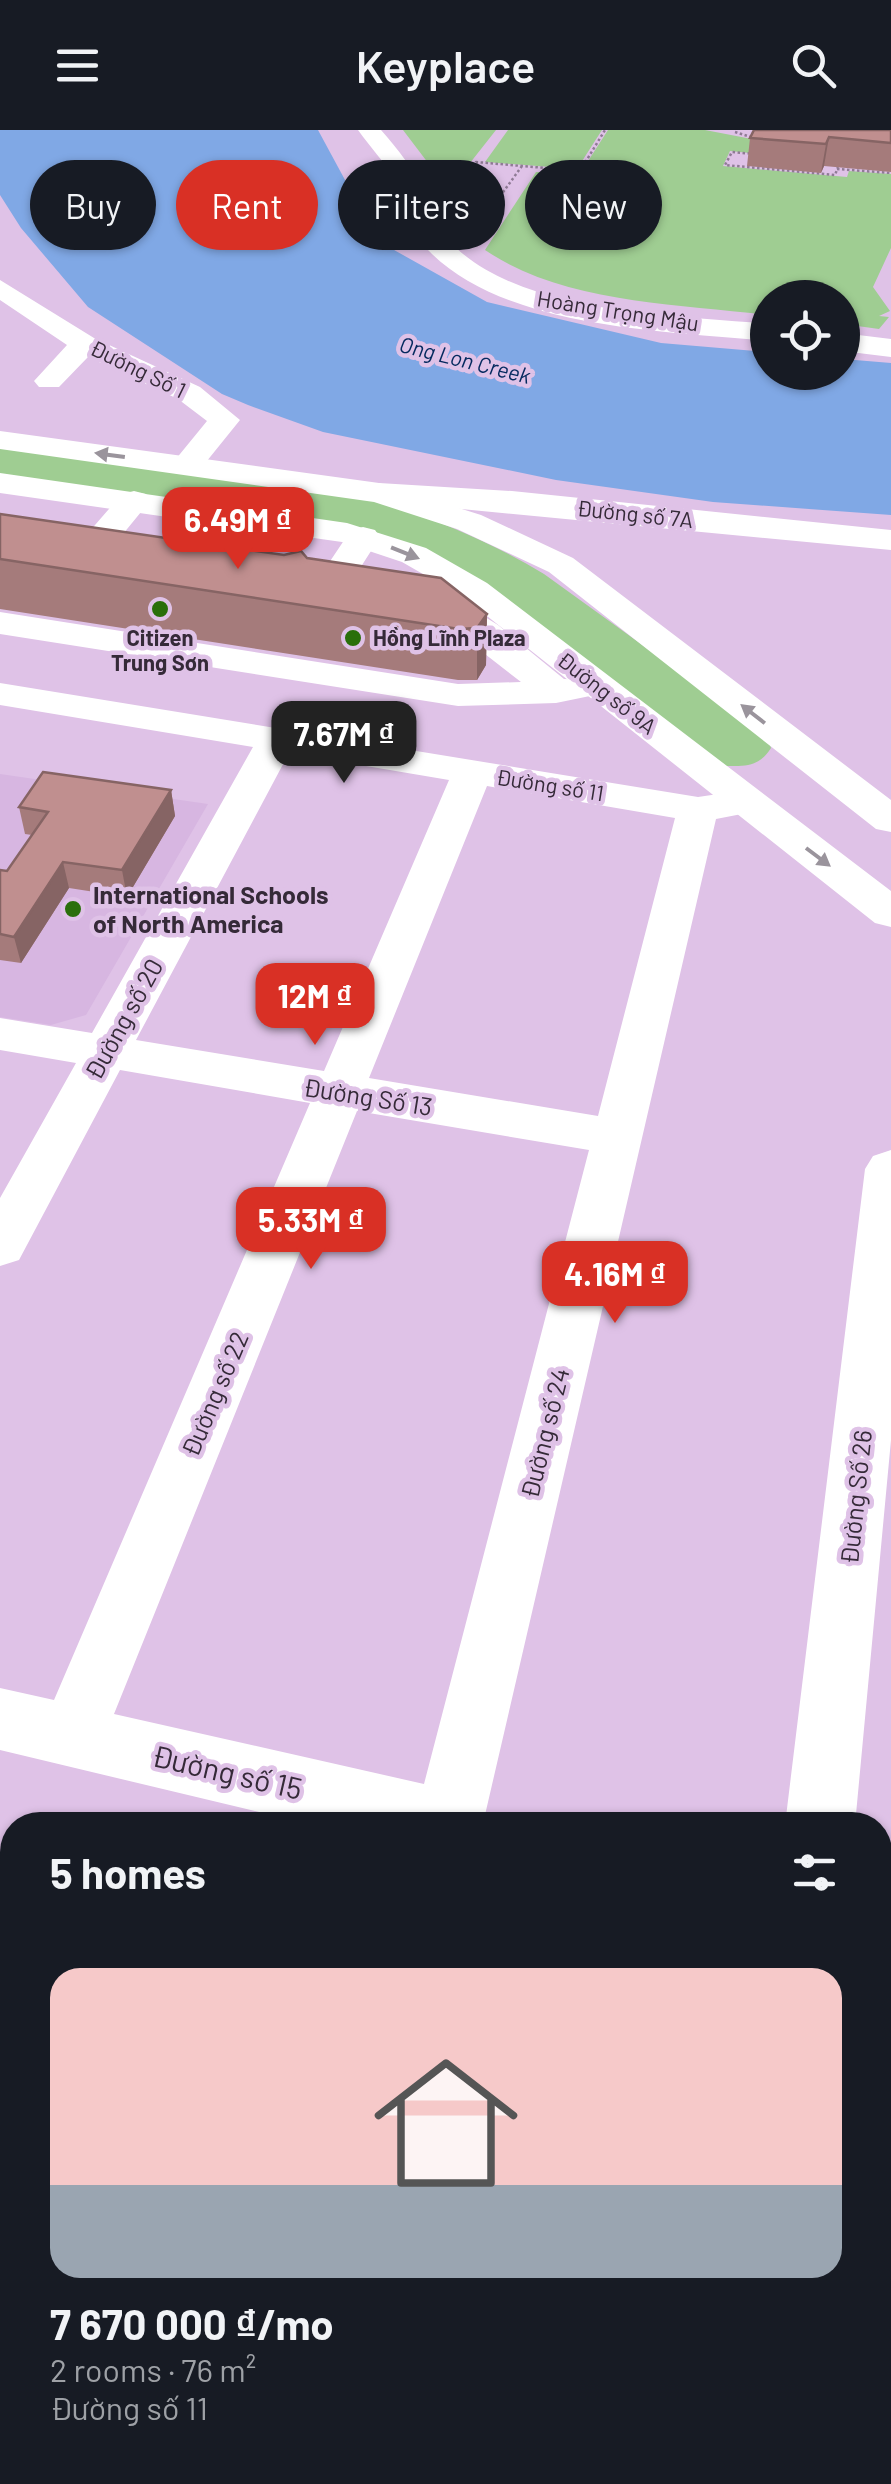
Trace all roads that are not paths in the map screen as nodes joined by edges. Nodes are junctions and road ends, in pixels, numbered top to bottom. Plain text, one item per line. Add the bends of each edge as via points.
1 (369, 130) edge
2 (385, 130) edge
3 (0, 288) edge
4 (750, 322) edge
5 (750, 331) edge
6 (860, 334) edge
7 (891, 338) edge
8 (84, 344) junction
9 (860, 344) edge
10 (891, 348) edge
11 (49, 381) dead end
12 (0, 440) edge
13 (187, 465) junction
14 (3, 487) edge
15 (378, 493) junction
16 (512, 501) junction
17 (146, 503) junction
18 (347, 534) junction
19 (493, 534) junction
20 (891, 540) edge
21 (0, 548) edge
22 (289, 591) edge
23 (0, 623) edge
24 (501, 627) junction
25 (596, 684) junction
26 (556, 692) junction
27 (0, 694) edge
28 (277, 740) junction
29 (472, 773) junction
30 (830, 774) junction
31 (721, 805) junction
32 (891, 820) edge
33 (891, 913) edge
34 (0, 1034) edge
35 (106, 1052) junction
36 (340, 1093) junction
37 (618, 1138) junction
38 (891, 1169) edge
39 (0, 1246) edge
40 (0, 1718) edge
41 (72, 1738) junction
42 (399, 1812) edge
43 (455, 1812) edge
44 (821, 1812) edge

1 - 5 street, Hoàng Trọng Mậu via 416,198 430,235 456,262 494,284 586,311
2 - 4 street, Hoàng Trọng Mậu via 418,171 456,247 512,281 589,303
3 - 8 street, Đường Số 1
6 - 7 street
8 - 11 street
8 - 13 street, Đường Số 1 via 189,392 226,420
9 - 10 street
13 -> 12 street
13 - 15 street
14 - 17 street, Đường số 9A
15 - 16 street, Đường số 7A
15 - 19 street
16 - 19 street via 485,512
16 - 20 street, Đường số 7A
17 - 18 street, Đường số 9A
17 - 21 street via 107,564
18 - 22 street
18 -> 24 street, Đường số 9A via 414,556 475,590
18 - 24 street via 324,598
30 -> 19 street via 561,565
23 - 26 street via 458,695
24 - 25 street, Đường số 9A
24 - 26 street
25 - 26 street
25 - 31 street, Đường số 9A
27 - 28 street, Đường số 11
28 - 29 street, Đường số 11
28 - 35 street, Đường số 20
29 - 31 street, Đường số 11
29 - 36 street, Đường số 22
30 - 31 street
30 - 32 street
31 -> 33 street, Đường số 9A
31 - 37 street, Đường số 24
34 - 35 street, Đường Số 13
35 - 36 street, Đường Số 13
35 - 39 street, Đường số 20
36 - 37 street, Đường Số 13
36 - 41 street, Đường số 22
37 - 43 street, Đường số 24
38 - 44 street, Đường Số 26
40 - 41 street, Đường số 15
41 - 42 street, Đường số 15

